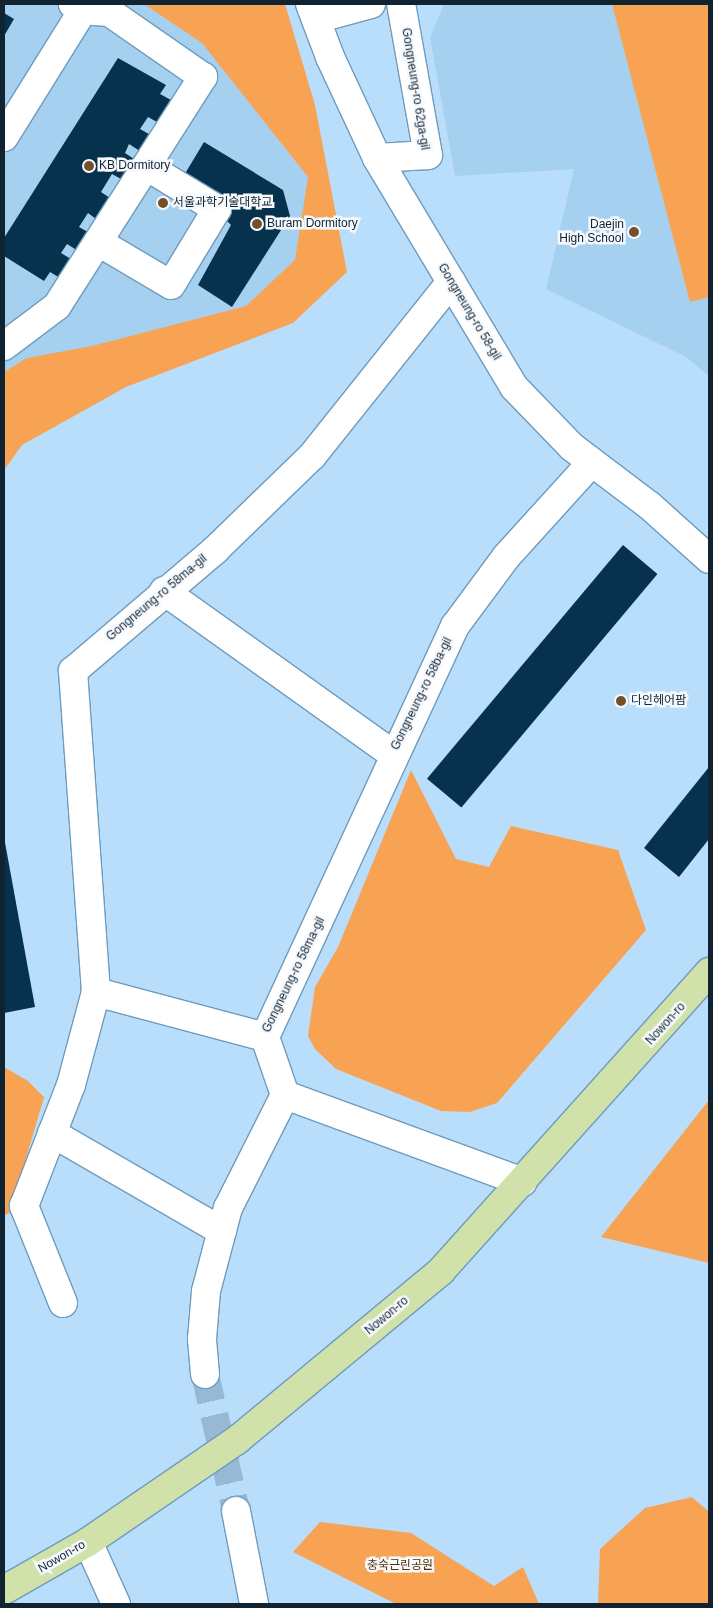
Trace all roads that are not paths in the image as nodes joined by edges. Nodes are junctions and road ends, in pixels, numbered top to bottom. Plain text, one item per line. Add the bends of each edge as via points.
1 (371, 4) edge
2 (401, 4) edge
3 (78, 7) edge
4 (313, 12) edge
5 (4, 137) edge
6 (377, 158) junction
7 (148, 167) junction
8 (100, 243) junction
9 (451, 282) junction
10 (4, 346) edge
11 (592, 462) junction
12 (709, 559) edge
13 (164, 590) junction
14 (394, 755) junction
15 (709, 972) edge
16 (96, 992) junction
17 (265, 1037) junction
18 (285, 1095) junction
19 (52, 1133) junction
20 (523, 1182) junction
21 (222, 1231) junction
22 (62, 1303) dead end
23 (205, 1374) tunnel mouth
24 (236, 1511) tunnel mouth
25 (88, 1542) junction
26 (4, 1590) edge
27 (116, 1604) edge
28 (254, 1604) edge

1 - 4 street
2 - 6 street, Gongneung-ro 62ga-gil via 428,155
3 - 5 street
3 - 7 street via 109,12 203,77
4 - 6 street, Gongneung-ro 58-gil
6 - 9 street, Gongneung-ro 58-gil
7 - 8 street
7 - 8 street via 217,209 170,285
8 - 10 street via 57,306
9 - 11 street, Gongneung-ro 58-gil via 514,387
9 - 13 street, Gongneung-ro 58ma-gil via 312,456 215,550
11 - 12 street, Gongneung-ro 58-gil via 650,506
11 - 14 street, Gongneung-ro 58ba-gil via 506,556 455,626
13 - 14 street, Gongneung-ro 58ba-gil
13 - 16 street, Gongneung-ro 58ma-gil via 73,671
14 - 17 street, Gongneung-ro 58ma-gil via 311,945
15 - 20 main road, Nowon-ro
16 - 17 street, Gongneung-ro 58ma-gil
16 - 19 street, Gongneung-ro 58ma-gil via 71,1085
17 - 18 street
18 - 20 street
18 - 21 street via 228,1208
19 - 21 street
19 - 22 street, Gongneung-ro 58ma-gil via 24,1206
20 - 25 main road, Nowon-ro via 442,1271 237,1440
21 - 23 street via 206,1291 202,1339
24 - 28 street
25 - 26 main road, Nowon-ro
25 - 27 street

